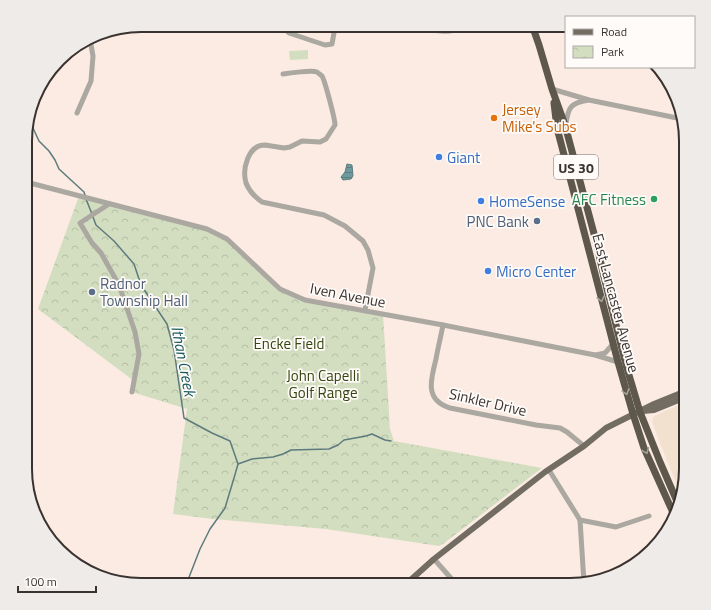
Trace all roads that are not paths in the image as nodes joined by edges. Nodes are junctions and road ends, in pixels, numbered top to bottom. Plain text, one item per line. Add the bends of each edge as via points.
1 (288, 32) edge
2 (334, 32) edge
3 (534, 32) edge
4 (91, 44) edge
5 (283, 74) dead end
6 (552, 89) junction
7 (589, 100) junction
8 (77, 113) dead end
9 (676, 118) edge
10 (565, 125) junction
11 (32, 184) edge
12 (109, 204) junction
13 (365, 310) junction
14 (443, 325) junction
15 (613, 344) junction
16 (595, 355) junction
17 (618, 362) junction
18 (132, 392) dead end
19 (679, 394) edge
20 (679, 399) edge
21 (636, 413) junction
22 (584, 446) junction
23 (549, 470) junction
24 (675, 498) edge
25 (672, 509) edge
26 (649, 516) dead end
27 (580, 520) junction
28 (434, 559) junction
29 (584, 577) edge
30 (413, 578) edge
31 (451, 578) edge

1 - 2 street via 325,45 332,44
3 - 6 highway, East Lancaster Avenue / US 30
4 - 8 street via 93,56 91,81
5 - 13 street via 315,71 322,76 335,122 334,127 326,139 320,142 302,141 288,148 256,146 249,156 245,172 246,182 255,197 262,202 324,215 345,226 363,241 373,268
6 - 7 street
6 - 10 highway, East Lancaster Avenue / US 30
6 -> 15 highway, East Lancaster Avenue / US 30 via 558,128
7 - 9 street
7 - 10 street via 572,105
10 - 21 highway, East Lancaster Avenue / US 30
11 - 12 street, Iven Avenue
12 - 13 street, Iven Avenue via 207,228 227,239 280,288 305,300
12 - 18 street via 80,223 119,285 135,332 139,354
13 - 14 street, Iven Avenue
14 - 16 street, Iven Avenue
14 - 22 street, Sinkler Drive via 431,384 432,393 438,402 450,408 560,428
15 - 16 street via 605,353
15 - 17 highway, East Lancaster Avenue / US 30
16 - 17 street, Iven Avenue
17 -> 21 highway, East Lancaster Avenue / US 30
19 - 21 main road
20 - 21 main road via 654,410
21 - 22 main road via 606,428
21 - 24 highway, East Lancaster Avenue / US 30
21 -> 25 highway, East Lancaster Avenue / US 30 via 650,461
22 - 23 main road
23 - 27 street
23 - 28 main road
26 - 27 street via 616,527
27 - 29 street
28 - 30 main road
28 - 31 street

